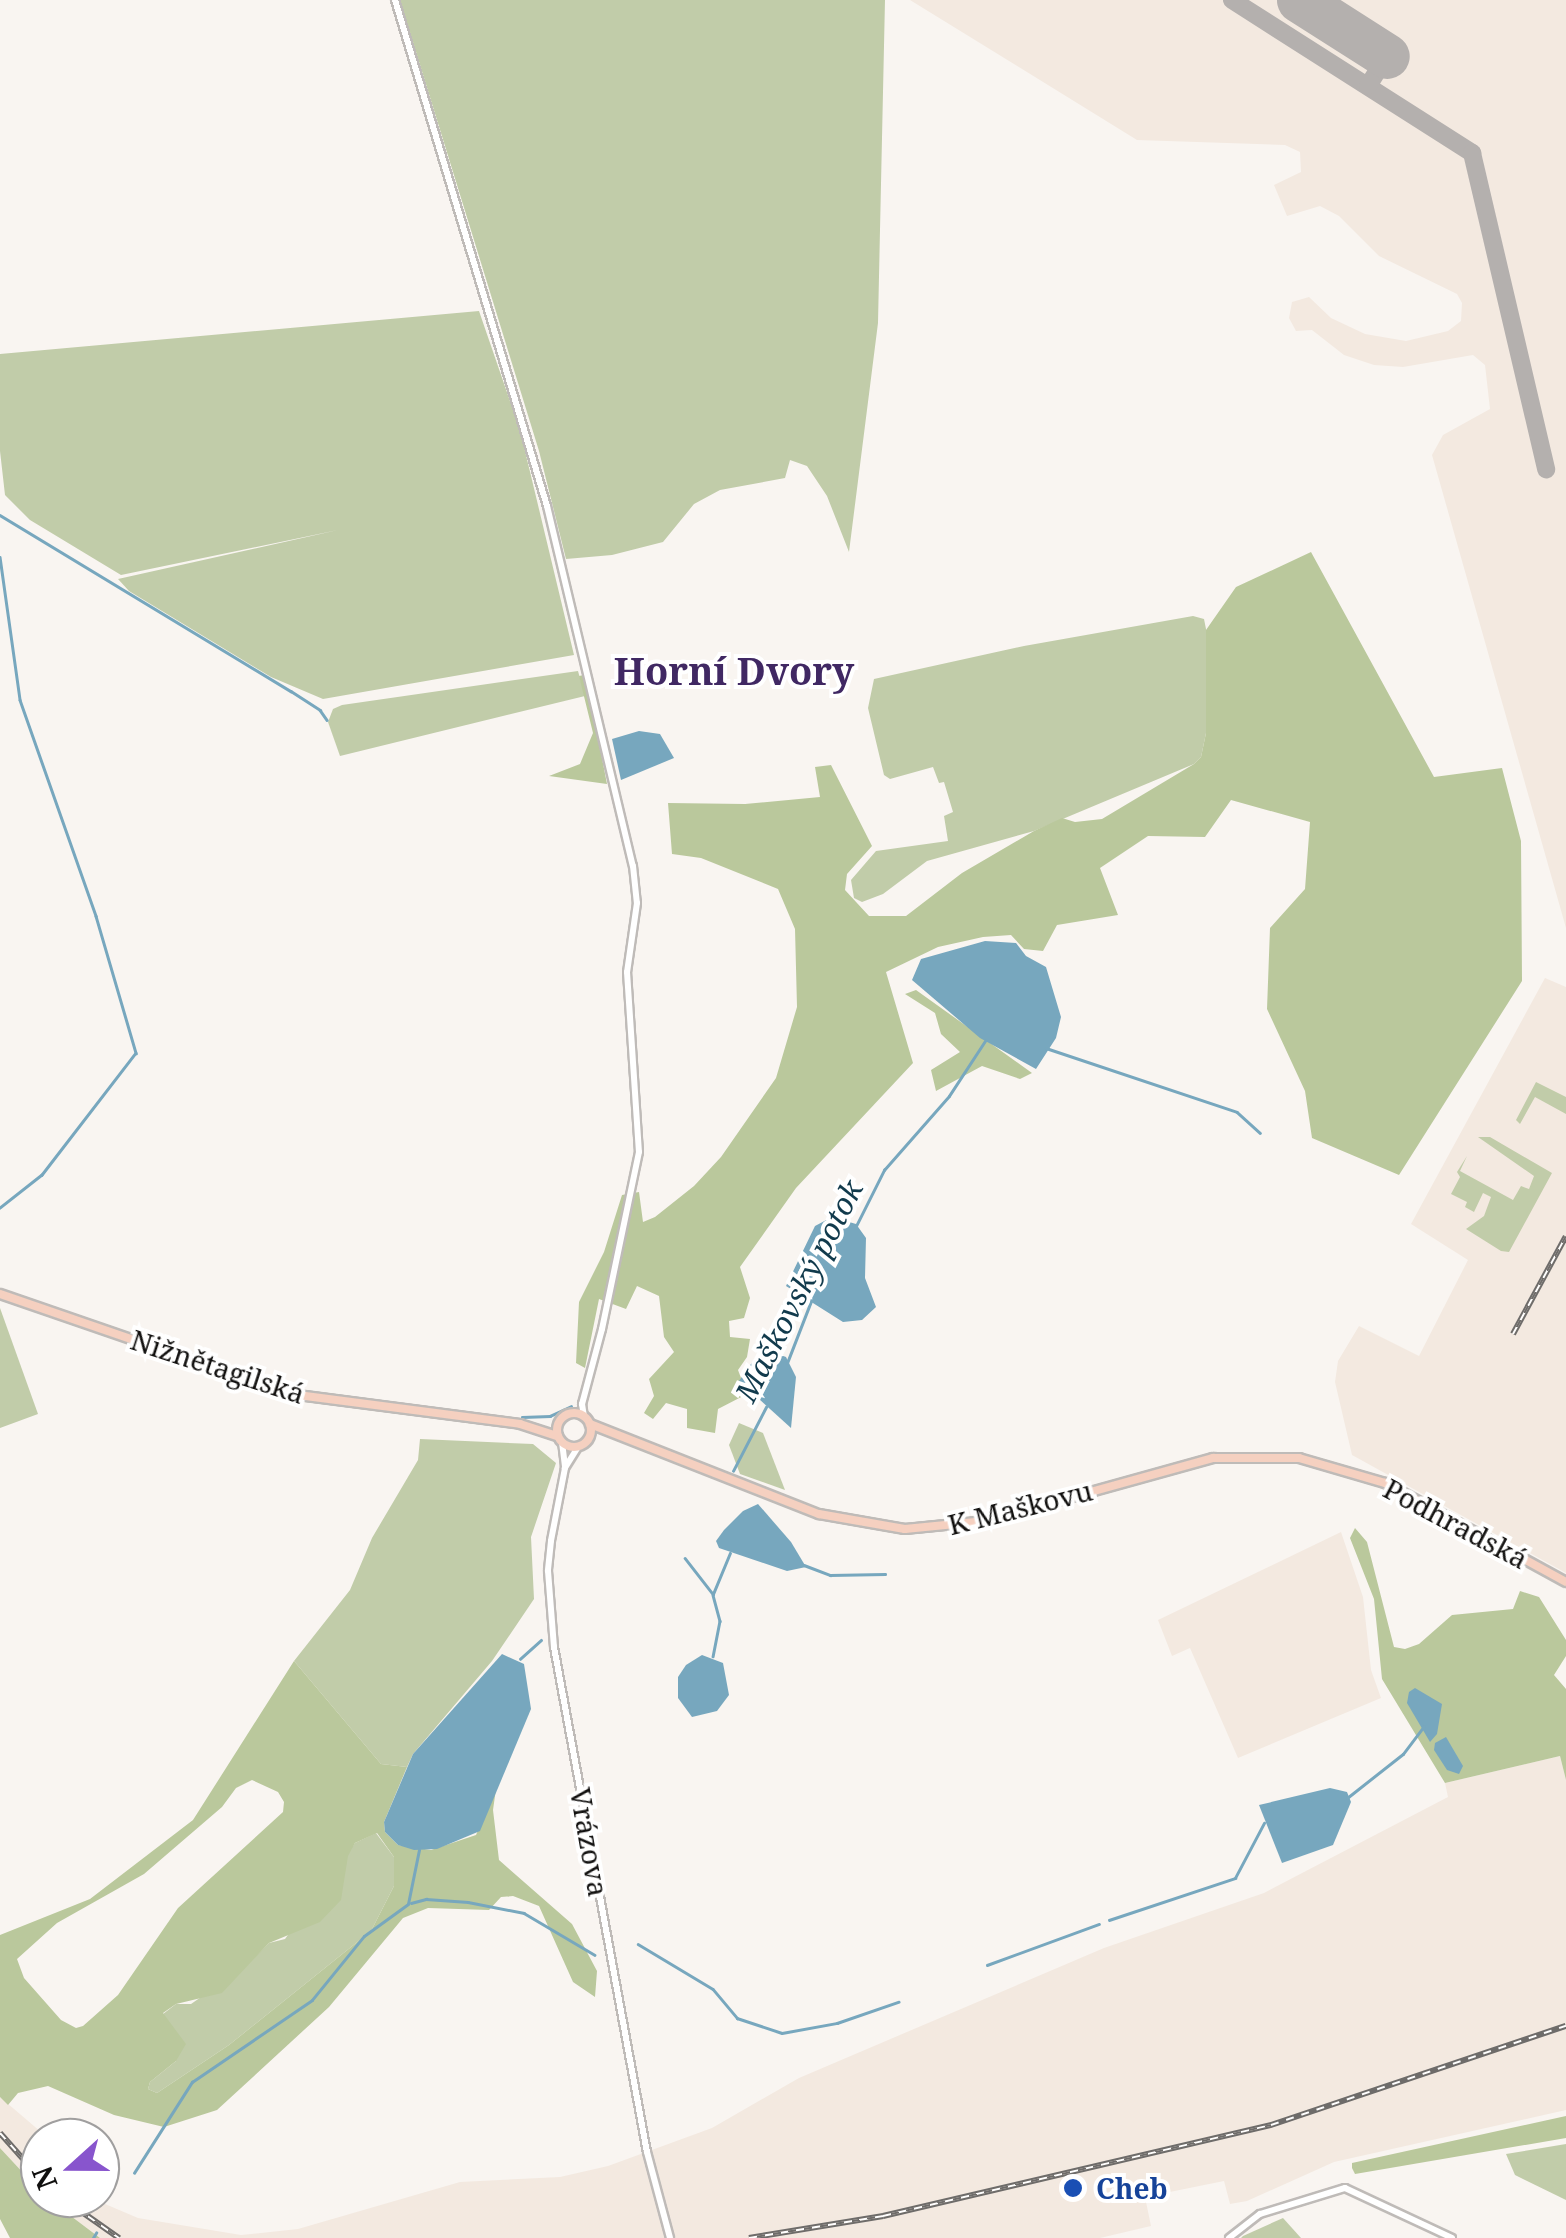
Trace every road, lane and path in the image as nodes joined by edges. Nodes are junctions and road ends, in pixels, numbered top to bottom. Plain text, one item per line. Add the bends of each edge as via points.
1 (395, 0) edge
2 (0, 1294) edge
3 (582, 1404) junction
4 (571, 1413) junction
5 (561, 1419) junction
6 (587, 1420) junction
7 (520, 1424) junction
8 (560, 1439) junction
9 (624, 1440) junction
10 (588, 1441) junction
11 (578, 1447) junction
12 (565, 1468) junction
13 (1343, 1468) joint
14 (1566, 1582) edge
15 (670, 2238) edge
16 (1229, 2238) edge
17 (1452, 2238) edge

1 - 3 street via 546,506 633,866 637,903 627,972 639,1152
2 - 7 main road, Nižnětagilská via 290,1394
3 - 4 street
3 - 6 street
4 - 5 main road
4 - 6 main road
5 - 7 main road
5 - 8 main road
6 - 9 main road, K Maškovu
6 - 10 main road
7 - 8 main road, Nižnětagilská
8 - 11 main road
8 - 12 street
9 - 10 main road
9 - 13 main road, K Maškovu via 820,1514 905,1528 986,1520 1213,1458 1278,1456
10 - 11 main road
11 - 12 street, Vrázova
12 - 15 street, Vrázova via 551,1541 549,1602 647,2152
13 - 14 main road, Podhradská via 1403,1492
16 - 17 street via 1260,2214 1345,2188

